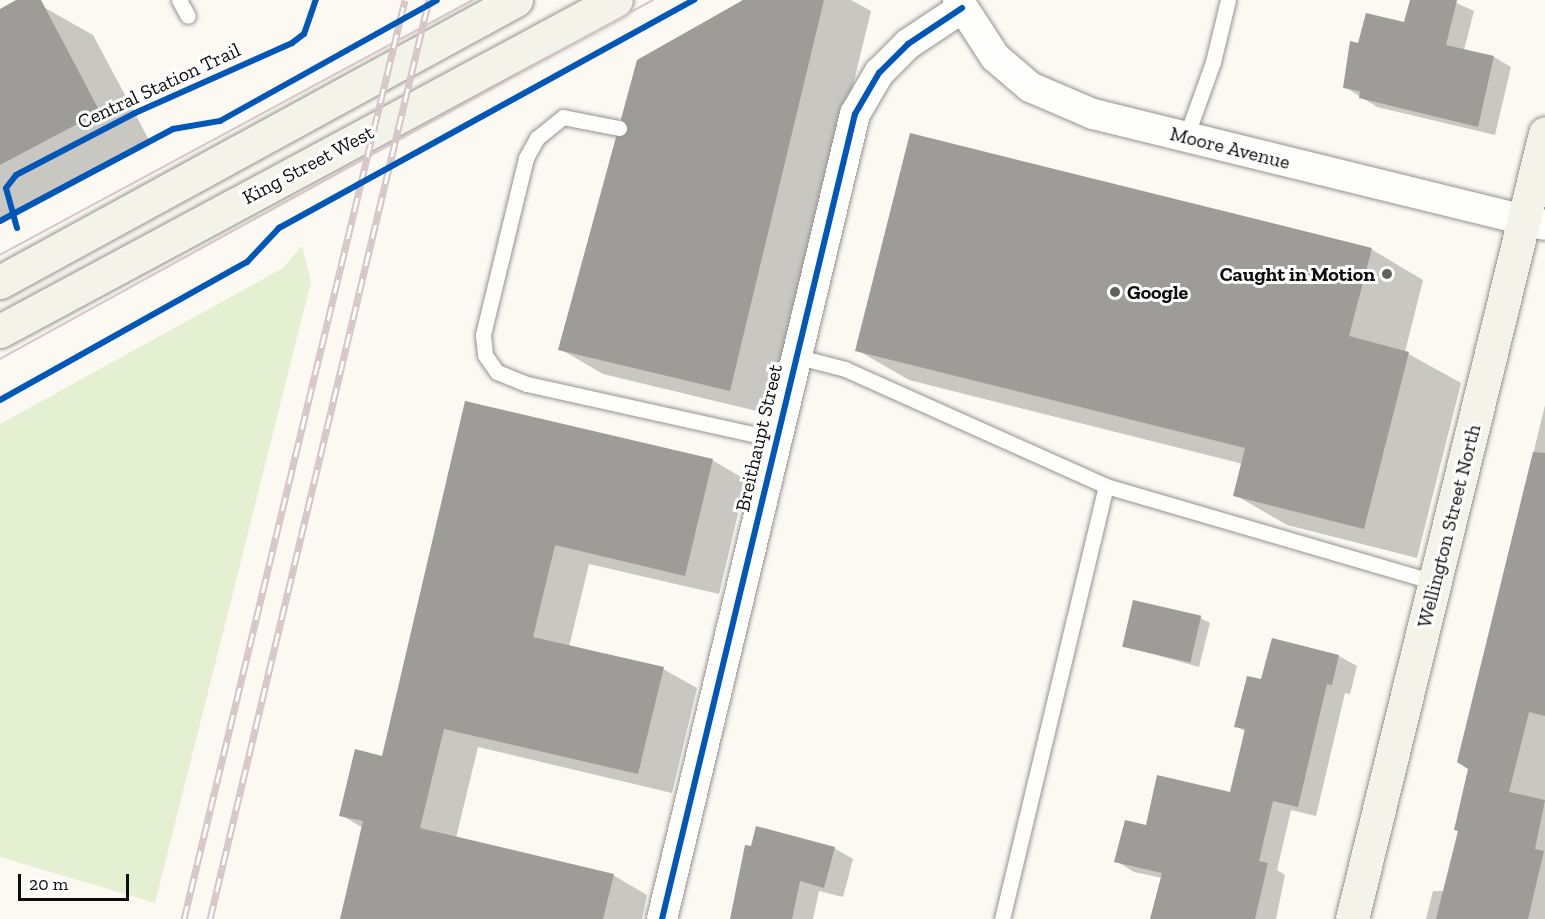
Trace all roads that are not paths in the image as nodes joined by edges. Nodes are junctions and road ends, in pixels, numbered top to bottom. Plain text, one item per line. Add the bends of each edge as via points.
1 (178, 0) edge
2 (516, 0) edge
3 (616, 0) edge
4 (1228, 0) edge
5 (960, 4) edge
6 (188, 16) dead end
7 (619, 128) dead end
8 (1545, 133) edge
9 (1186, 137) junction
10 (1535, 223) edge
11 (0, 282) edge
12 (0, 331) edge
13 (795, 356) junction
14 (776, 439) junction
15 (1106, 486) junction
16 (1435, 582) junction
17 (662, 919) edge
18 (1002, 919) edge
19 (1352, 919) edge

1 - 6 lane
2 - 11 main road
3 - 12 main road, King Street West
4 - 9 lane via 1213,62
5 - 9 street, Moore Avenue via 995,57 1030,87 1093,114
5 - 13 street, Breithaupt Street via 908,44 879,74 855,114
7 - 14 lane via 563,117 537,138 520,180 483,335 485,355 497,372 527,384
8 - 10 main road, Wellington Street North
9 - 10 street, Moore Avenue
10 - 16 main road, Wellington Street North
13 - 14 street, Breithaupt Street
13 - 15 lane via 845,369
14 - 17 street, Breithaupt Street
15 - 16 lane
15 - 18 lane
16 - 19 main road, Wellington Street North

